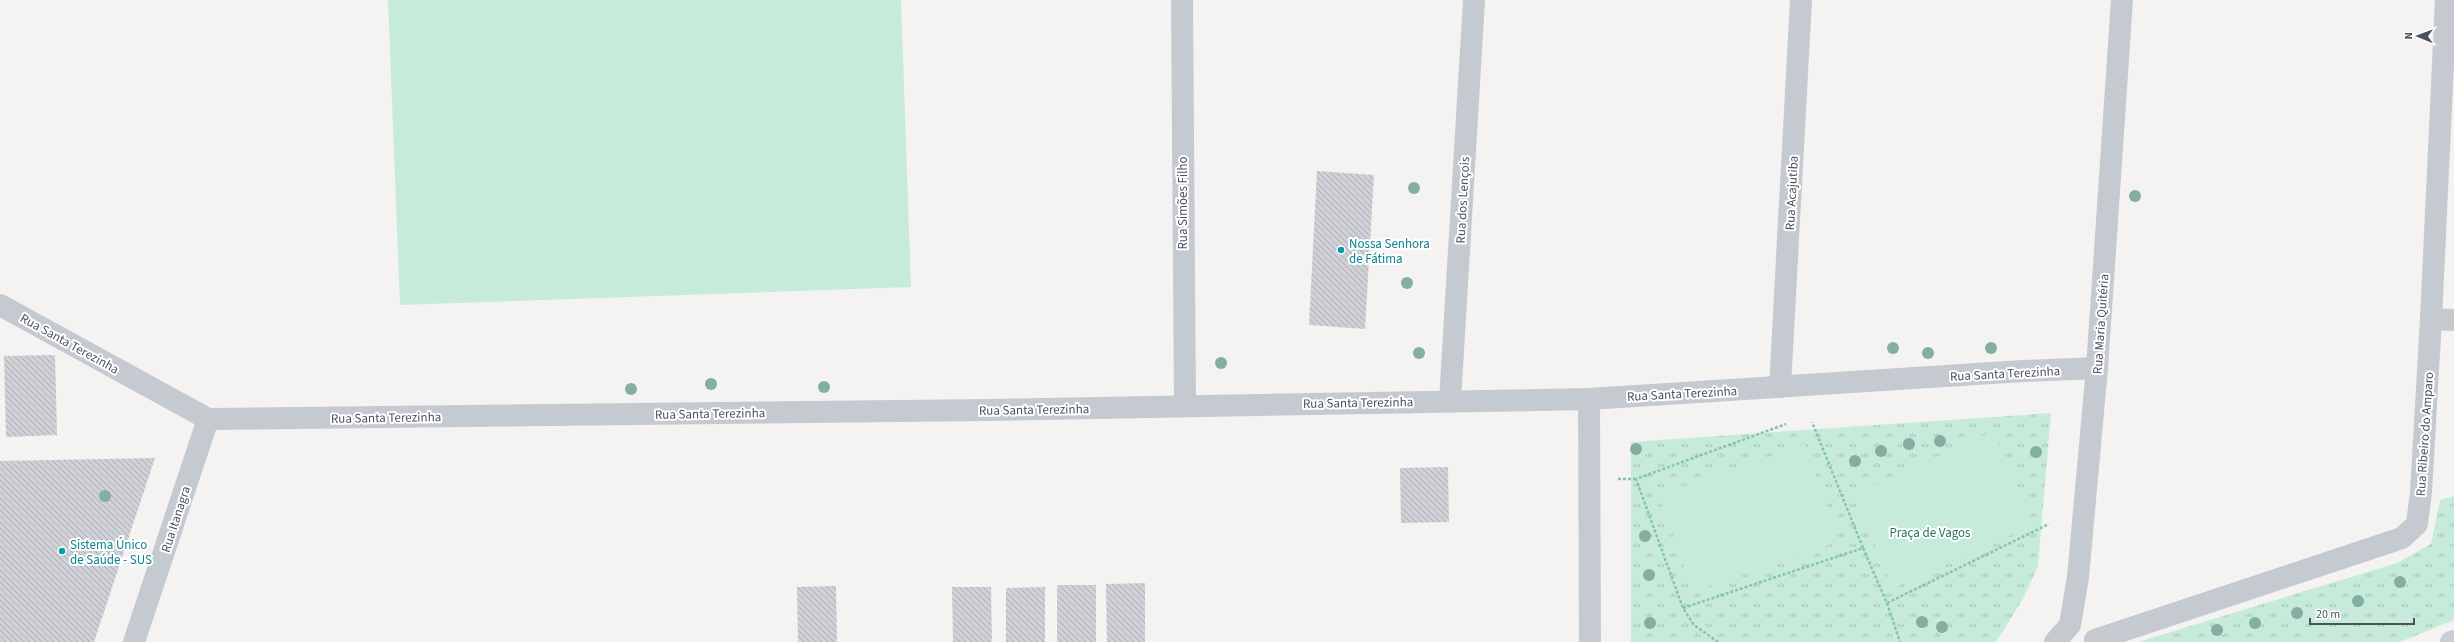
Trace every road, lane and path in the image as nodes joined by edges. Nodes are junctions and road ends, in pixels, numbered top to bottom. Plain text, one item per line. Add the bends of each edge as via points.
1 (1182, 0) edge
2 (1474, 0) edge
3 (1801, 0) edge
4 (2122, 0) edge
5 (2446, 0) edge
6 (0, 305) edge
7 (2431, 319) junction
8 (2454, 320) edge
9 (2097, 368) junction
10 (1780, 387) junction
11 (1590, 398) junction
12 (1450, 401) junction
13 (1185, 405) junction
14 (208, 419) junction
15 (1812, 422) dead end
16 (1786, 424) dead end
17 (1636, 478) junction
18 (1617, 479) dead end
19 (2049, 524) dead end
20 (1863, 548) junction
21 (1886, 603) junction
22 (1683, 608) junction
23 (2070, 626) junction
24 (2097, 641) edge
25 (2454, 641) edge
26 (134, 642) edge
27 (1590, 642) edge
28 (1718, 642) edge
29 (1900, 642) edge
30 (2055, 642) edge
31 (2450, 642) edge

1 - 13 street, Rua Simões Filho
2 - 12 street, Rua dos Lençois
3 - 10 street, Rua Acajutiba
4 - 9 street, Rua Maria Quitéria
5 - 7 street, Rua Ribeiro do Amparo
6 - 14 street, Rua Santa Terezinha
7 - 8 street
7 - 24 street, Rua Ribeiro do Amparo via 2417,524 2402,538
9 - 10 street, Rua Santa Terezinha via 2023,370
9 - 23 street, Rua Maria Quitéria via 2078,577
10 - 11 street, Rua Santa Terezinha
11 - 12 street, Rua Santa Terezinha
11 - 27 street
12 - 13 street, Rua Santa Terezinha
13 - 14 street, Rua Santa Terezinha via 989,410
14 - 26 street, Rua Itanagra
15 - 20 path
16 - 17 path
17 - 18 path
17 - 22 path
19 - 21 path
20 - 21 path
20 - 22 path
21 - 29 path
22 - 28 path via 1694,625
23 - 24 street
23 - 30 street
25 - 31 main road

